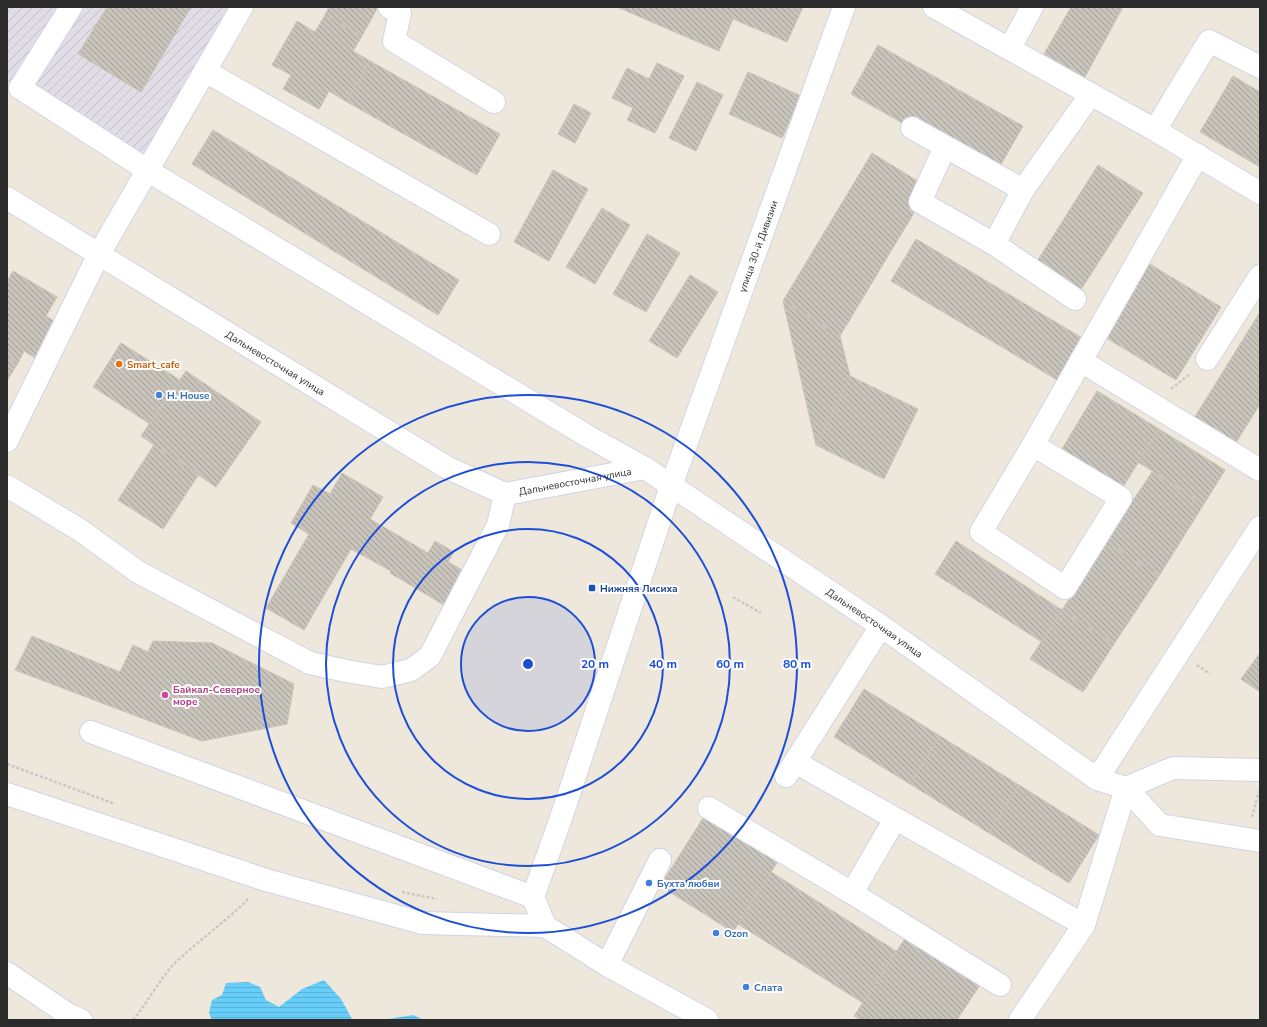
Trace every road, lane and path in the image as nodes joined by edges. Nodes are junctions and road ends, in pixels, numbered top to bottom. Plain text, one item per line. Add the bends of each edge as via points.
1 (71, 7) edge
2 (242, 7) edge
3 (844, 7) edge
4 (934, 7) edge
5 (1032, 7) edge
6 (398, 9) edge
7 (1010, 48) junction
8 (1260, 67) edge
9 (205, 71) junction
10 (1091, 94) junction
11 (494, 102) dead end
12 (912, 128) dead end
13 (1155, 130) junction
14 (945, 146) junction
15 (1198, 156) junction
16 (148, 171) junction
17 (1023, 190) junction
18 (1260, 193) edge
19 (7, 198) edge
20 (489, 234) dead end
21 (994, 244) junction
22 (98, 254) junction
23 (1260, 276) edge
24 (1075, 299) dead end
25 (1207, 360) joint
26 (1081, 361) junction
27 (1152, 404) junction
28 (7, 442) edge
29 (1033, 445) junction
30 (645, 468) junction
31 (1260, 470) edge
32 (7, 486) edge
33 (671, 486) junction
34 (505, 494) junction
35 (1260, 526) edge
36 (733, 597) dead end
37 (761, 613) dead end
38 (881, 626) junction
39 (91, 732) dead end
40 (7, 764) edge
41 (1260, 770) edge
42 (1097, 780) junction
43 (1126, 788) junction
44 (1260, 789) edge
45 (7, 794) edge
46 (119, 806) dead end
47 (709, 808) dead end
48 (896, 819) junction
49 (1253, 840) edge
50 (660, 860) dead end
51 (266, 880) junction
52 (396, 891) dead end
53 (852, 893) junction
54 (533, 897) junction
55 (441, 900) dead end
56 (1084, 925) junction
57 (545, 926) junction
58 (607, 965) junction
59 (7, 973) edge
60 (1000, 985) dead end
61 (81, 1020) edge
62 (133, 1020) edge
63 (707, 1020) edge
64 (1020, 1020) edge

1 - 16 street via 20,88
2 - 9 street
3 - 33 street, улица 30-й Дивизии
4 - 7 street
5 - 7 street
6 - 11 street via 394,41
7 - 10 street
8 - 13 street via 1210,41
9 - 16 street
9 - 20 street
10 - 13 street
10 - 17 street
12 - 14 street
13 - 15 street
14 - 17 street
14 - 21 street via 920,202
15 - 18 street
15 - 26 street
16 - 22 street
16 - 30 street via 582,433
17 - 21 street
19 - 22 street, Дальневосточная улица
21 - 24 street
22 - 28 street
22 - 34 street, Дальневосточная улица via 446,467
23 - 25 street
25 - 27 path
26 - 27 street
26 - 29 street
27 - 31 street
29 - 29 street via 981,532 1065,588 1121,498
30 - 33 street, Дальневосточная улица
30 - 34 street, Дальневосточная улица
32 - 34 street via 80,530 138,572 310,663 382,677 410,670 430,656 498,525
33 - 38 street, Дальневосточная улица
33 - 54 street, улица 30-й Дивизии
35 - 42 street
36 - 37 path
38 - 42 street, Дальневосточная улица
38 - 48 street via 790,769
39 - 54 street
40 - 46 path
41 - 43 street via 1173,768
42 - 43 street, Дальневосточная улица
43 - 49 street via 1160,825
43 - 56 street
44 - 49 path
45 - 51 street
47 - 53 street
48 - 53 street
48 - 56 street
50 - 58 street
51 - 57 street via 422,923
51 - 62 path via 236,912 173,966
52 - 55 path
53 - 60 street
54 - 57 street
56 - 64 street
57 - 58 street
58 - 63 street
59 - 61 street

